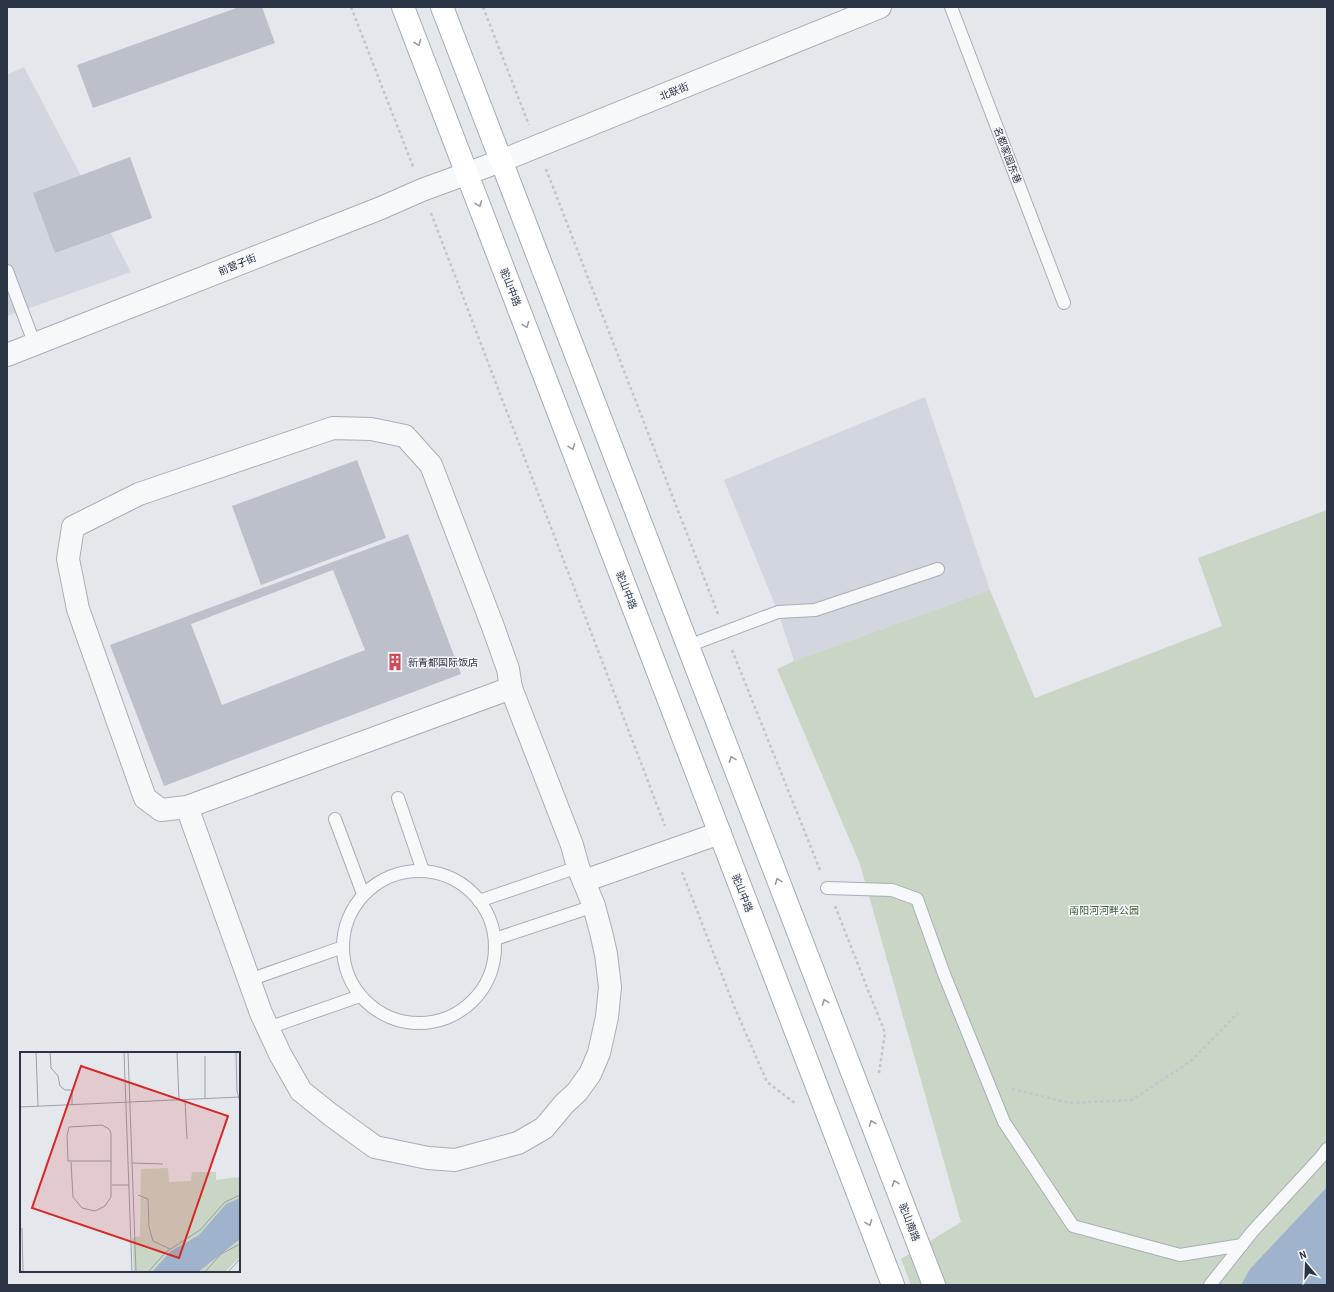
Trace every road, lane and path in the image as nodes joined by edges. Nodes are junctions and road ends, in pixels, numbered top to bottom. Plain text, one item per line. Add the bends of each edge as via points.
1 (351, 7) edge
2 (403, 7) edge
3 (442, 7) edge
4 (483, 7) edge
5 (880, 7) edge
6 (951, 7) edge
7 (537, 147) junction
8 (501, 161) junction
9 (468, 173) junction
10 (422, 190) junction
11 (7, 271) edge
12 (1064, 303) dead end
13 (35, 345) junction
14 (7, 355) edge
15 (938, 569) dead end
16 (725, 633) junction
17 (688, 646) junction
18 (511, 688) junction
19 (398, 798) dead end
20 (187, 807) junction
21 (335, 819) dead end
22 (720, 833) junction
23 (674, 850) junction
24 (423, 871) junction
25 (581, 874) junction
26 (827, 888) junction
27 (363, 894) junction
28 (479, 901) junction
29 (594, 906) junction
30 (495, 939) junction
31 (343, 947) junction
32 (249, 980) junction
33 (360, 996) junction
34 (1238, 1013) dead end
35 (268, 1028) junction
36 (878, 1077) dead end
37 (988, 1083) junction
38 (798, 1105) dead end
39 (1327, 1149) edge
40 (1242, 1245) junction
41 (893, 1285) edge
42 (934, 1285) edge
43 (1210, 1285) edge

1 - 10 path
2 -> 9 main road, 驼山中路
3 - 8 main road
4 - 7 path
5 - 7 street, 北联街
6 - 12 lane, 名都家园东巷
7 - 8 street, 北联街
7 - 16 path
8 - 9 street, 北联街
8 - 17 main road
9 - 10 street, 前营子街
9 -> 22 main road, 驼山中路
10 - 13 street, 前营子街
10 - 23 path
11 - 13 lane
13 - 14 street, 前营子街
15 - 16 lane via 815,610 778,612
16 - 17 lane
16 - 26 path
42 -> 17 main road, 驼山南路
18 - 20 street
18 - 20 street via 508,668 431,465 405,436 372,429 333,428 139,494 73,527 68,559 78,609 145,798 161,810
18 - 25 street
19 - 24 lane
20 - 32 street
21 - 27 lane
22 - 23 street
22 -> 41 main road, 驼山中路
23 - 25 street
23 - 38 path via 734,1006 767,1082
24 - 27 lane via 406,871 383,879
24 - 28 lane via 451,877 471,890
25 - 28 lane
25 - 29 street
26 - 36 path via 886,1033
26 - 37 lane via 892,890 917,900
27 - 31 lane via 350,913 342,937
28 - 30 lane via 486,908
29 - 30 lane
29 - 35 street via 606,954 610,988 599,1053 590,1074 577,1092 544,1128 518,1143 456,1160 428,1158 375,1147 301,1091
30 - 33 lane via 496,953 490,976 478,996 460,1012 437,1022 412,1024 388,1018
31 - 32 lane
31 - 33 lane via 343,961 351,985
32 - 35 street
33 - 35 lane
34 - 37 path via 1191,1061 1132,1100 1070,1103
37 - 40 lane via 1004,1122 1074,1226 1180,1255
39 - 40 lane
40 - 43 lane

